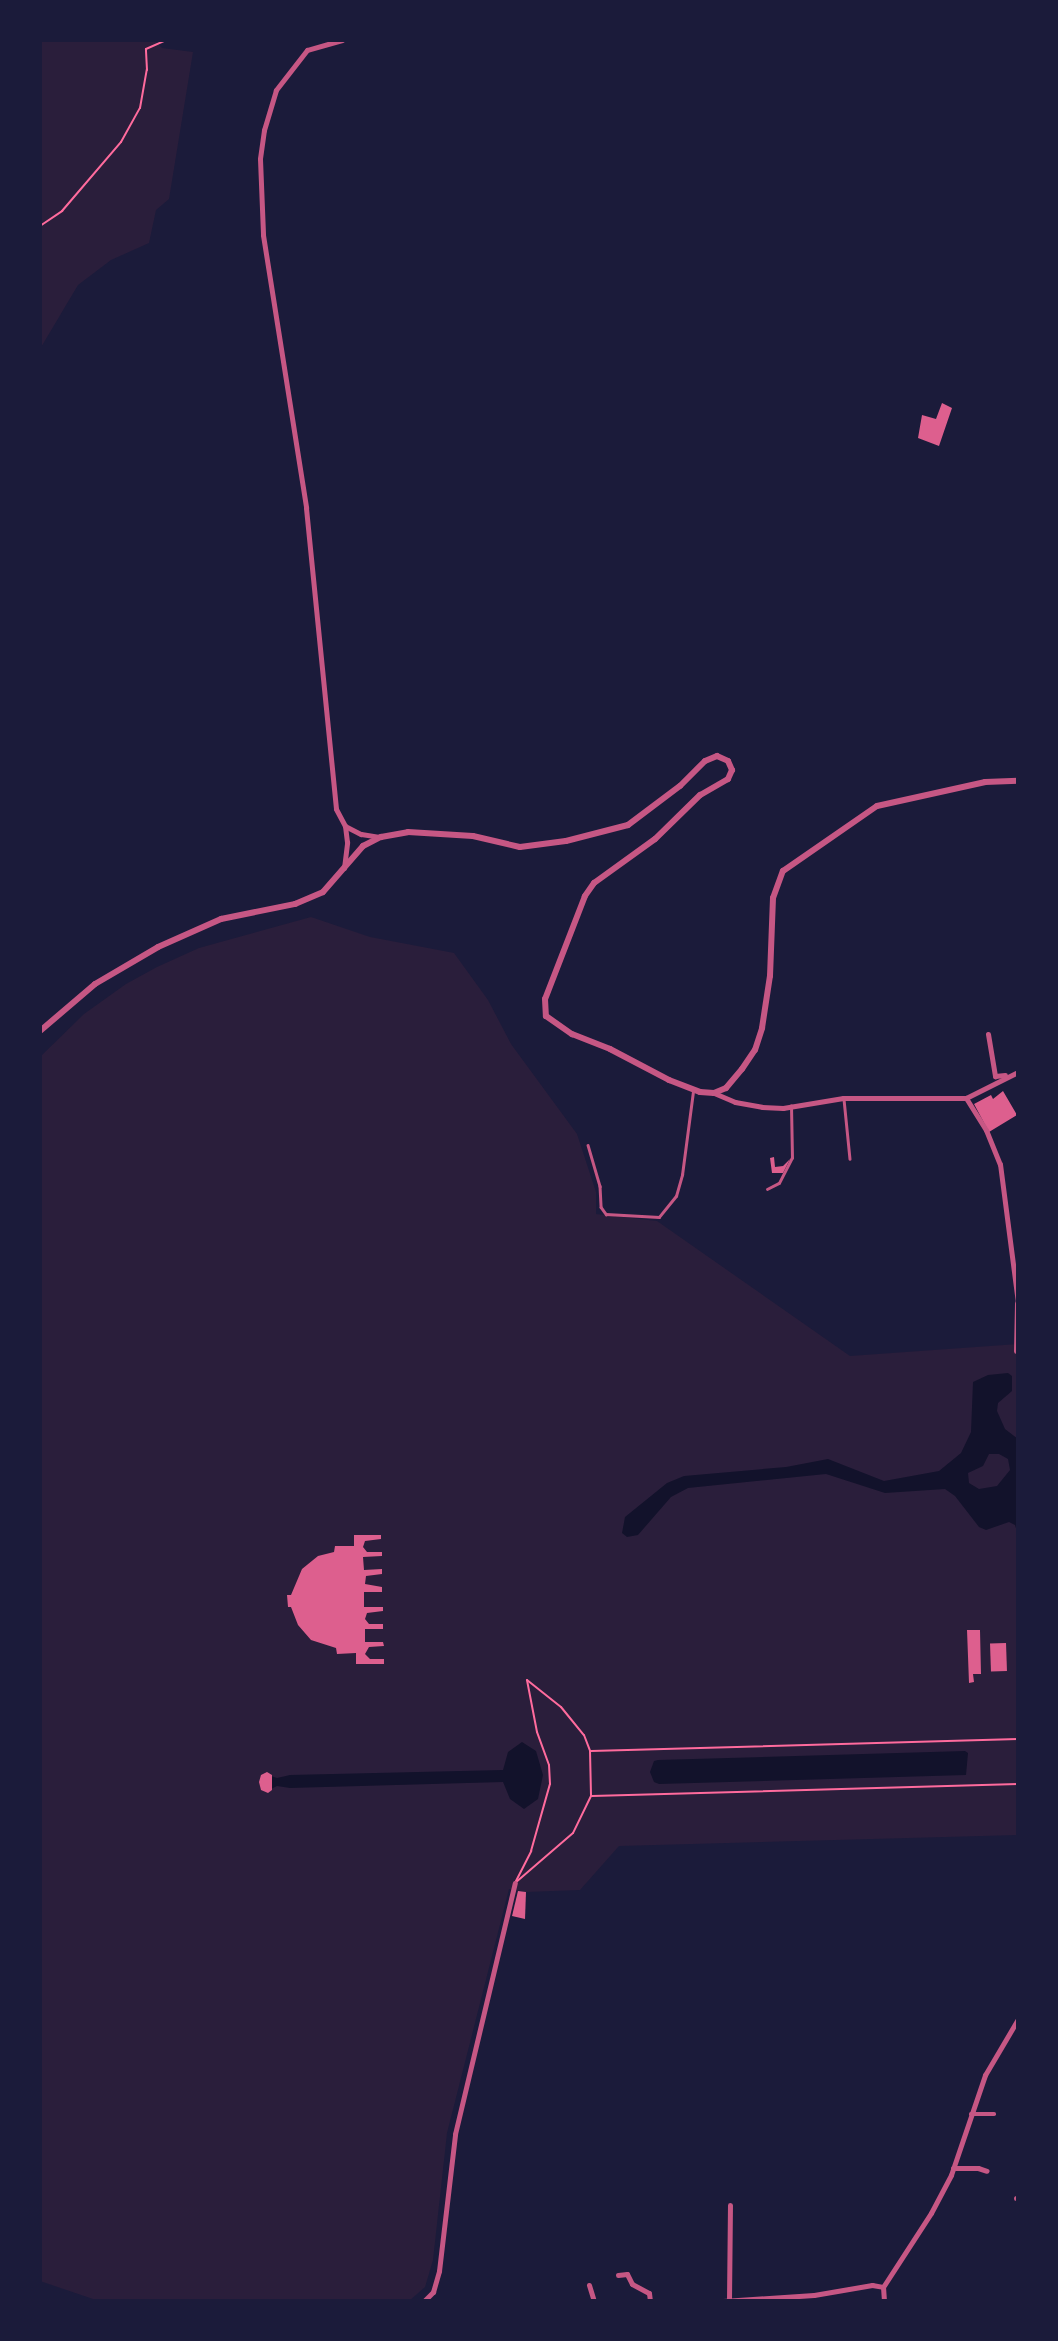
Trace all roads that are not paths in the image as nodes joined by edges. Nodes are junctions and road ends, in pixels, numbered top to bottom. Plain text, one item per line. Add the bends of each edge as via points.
1 (342, 40) edge
2 (306, 42) dead end
3 (307, 50) junction
4 (1018, 781) edge
5 (345, 826) junction
6 (381, 837) junction
7 (343, 870) junction
8 (40, 1031) edge
9 (988, 1034) dead end
10 (1015, 1073) edge
11 (694, 1089) junction
12 (714, 1093) junction
13 (844, 1098) junction
14 (966, 1098) junction
15 (791, 1106) junction
16 (588, 1145) dead end
17 (850, 1159) dead end
18 (767, 1189) dead end
19 (1017, 1303) edge
20 (1016, 1351) dead end
21 (515, 1884) road end
22 (1018, 2019) edge
23 (969, 2114) junction
24 (994, 2114) dead end
25 (953, 2168) junction
26 (988, 2171) dead end
27 (730, 2205) dead end
28 (618, 2275) dead end
29 (589, 2285) dead end
30 (883, 2287) junction
31 (814, 2298) edge
32 (729, 2300) edge
33 (424, 2301) edge
34 (594, 2301) edge
35 (650, 2301) edge
36 (723, 2301) edge
37 (884, 2301) edge

1 - 3 street
2 - 3 street
3 - 5 street via 276,90 269,107 260,159 263,235 306,508 336,809
4 - 12 street via 985,782 877,806 783,871 773,898 770,976 762,1028 742,1069 726,1088
5 - 6 street
5 - 7 street
6 - 7 street via 363,846
6 - 11 street via 408,832 460,835 520,847 566,841 628,825 705,761 717,756 729,761 728,779 700,795 655,839 594,883 584,896 545,999 546,1016 555,1024
7 - 8 street via 323,892 295,904 221,919 158,947 95,984
9 - 10 street via 995,1076
10 - 14 street
11 - 12 street
11 - 16 lane via 682,1175 676,1196 659,1217 606,1214
12 - 15 street via 762,1107
13 - 14 street
13 - 15 street
13 - 17 lane
14 - 19 street via 986,1129 1000,1164
15 - 18 lane via 792,1158 779,1183
19 - 20 street
21 - 33 street via 455,2134 439,2271 433,2292
22 - 23 street via 985,2075
23 - 24 street
23 - 25 street
25 - 26 street
25 - 30 street via 931,2213
27 - 32 street
28 - 35 street via 627,2274 632,2284 649,2293
29 - 34 street
30 - 31 street via 872,2285
30 - 37 street
31 - 32 street
32 - 36 street

